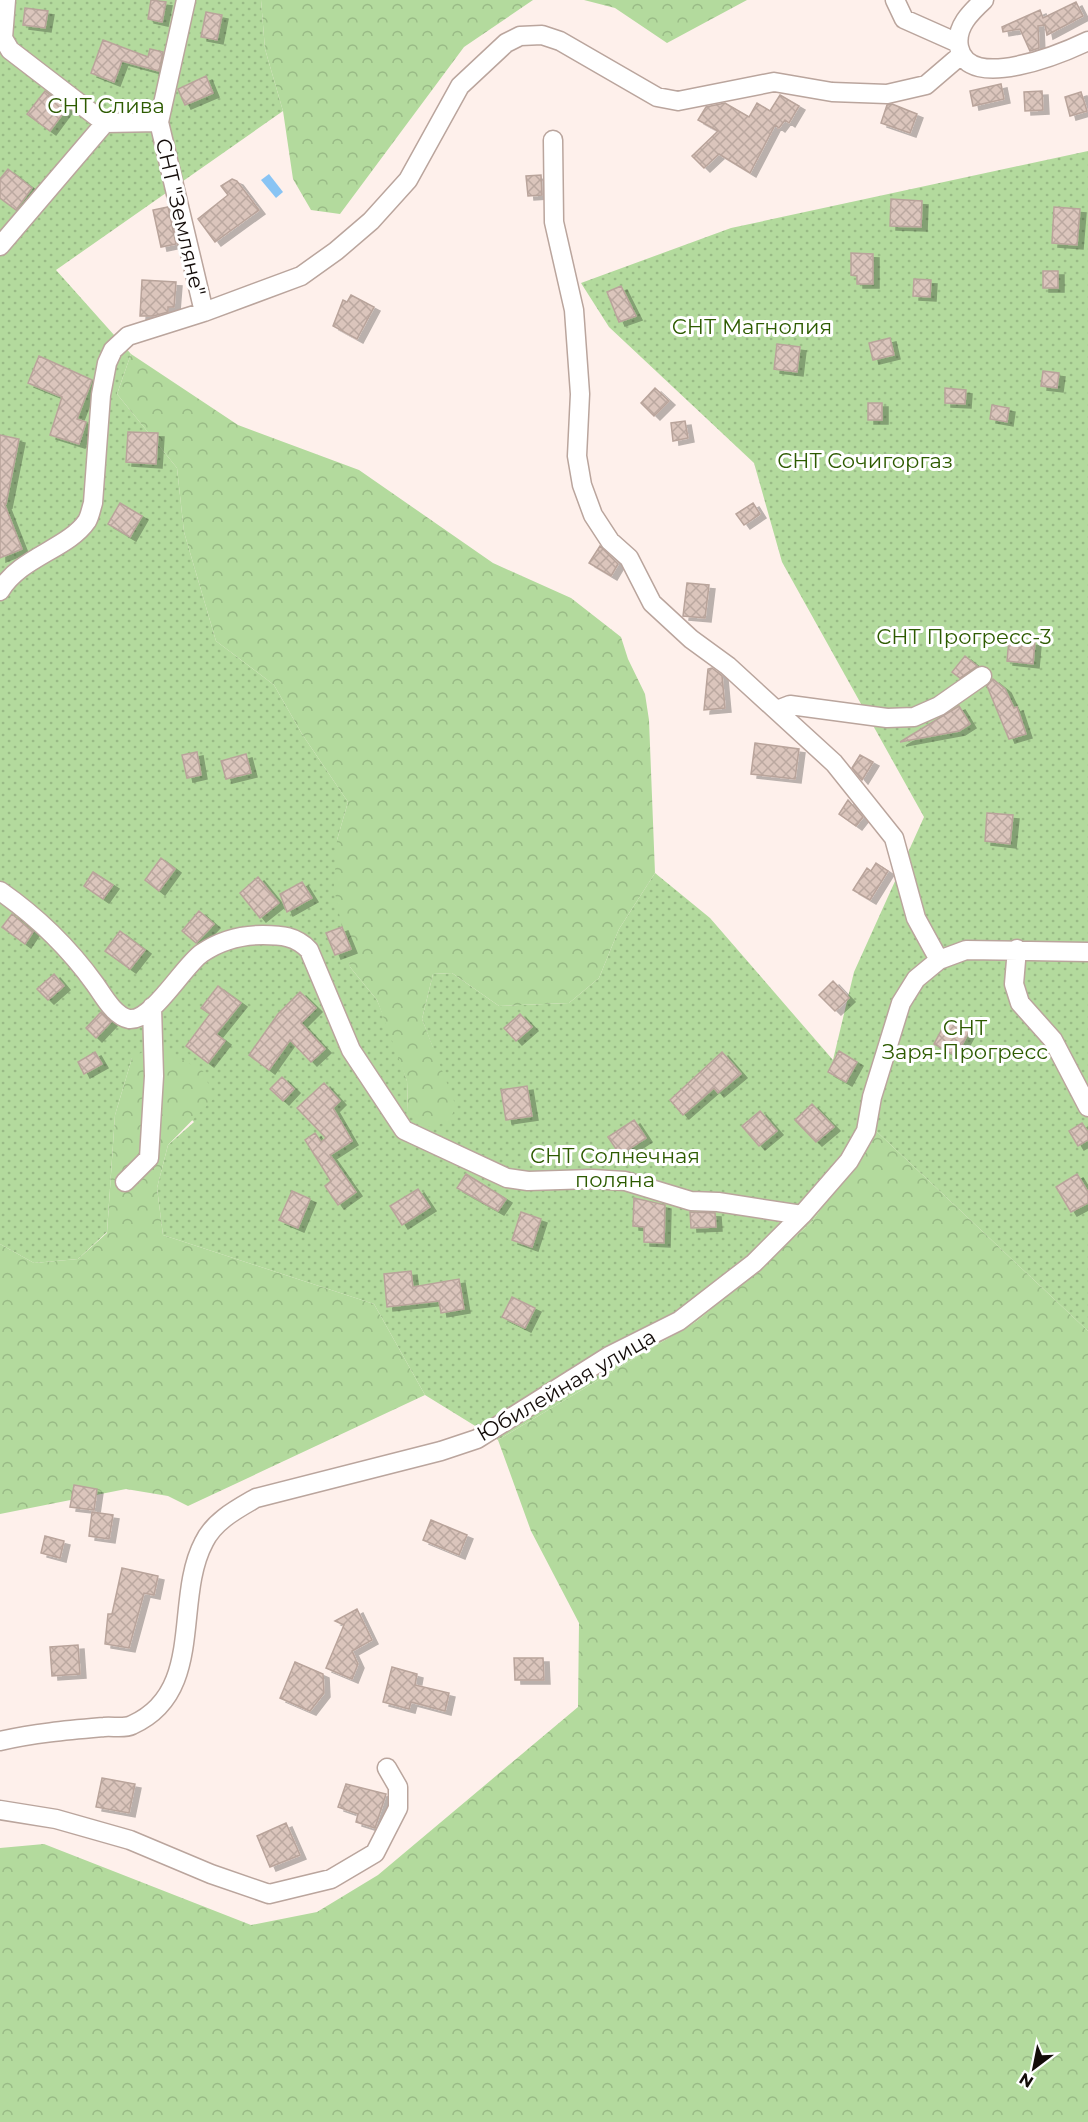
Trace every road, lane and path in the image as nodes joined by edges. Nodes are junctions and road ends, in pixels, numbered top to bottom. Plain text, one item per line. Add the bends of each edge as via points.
1 (6, 0) edge
2 (186, 0) edge
3 (895, 0) edge
4 (984, 0) edge
5 (1088, 41) edge
6 (959, 49) junction
7 (159, 122) junction
8 (105, 123) junction
9 (553, 140) dead end
10 (0, 246) edge
11 (204, 312) junction
12 (0, 591) edge
13 (982, 676) dead end
14 (777, 710) junction
15 (0, 891) edge
16 (1017, 949) junction
17 (1088, 952) edge
18 (939, 960) junction
19 (152, 1007) junction
20 (1088, 1107) edge
21 (125, 1182) dead end
22 (802, 1215) junction
23 (0, 1741) edge
24 (387, 1768) dead end
25 (0, 1810) edge

1 - 8 street via 3,38 10,50
2 - 7 street
3 - 6 street via 904,19
4 - 6 street via 960,28
5 - 6 street via 1029,64 1004,68 981,66
6 - 11 street via 926,85 887,94 832,92 774,82 678,101 657,97 560,41 542,35 520,36 506,43 460,86 408,180 345,244 301,276
7 - 8 street
7 - 11 street, СНТ "Земляне"
8 - 10 street
9 - 14 street via 554,222 574,310 580,394 577,456 593,515 610,541 629,558 652,603
11 - 12 street via 128,336 113,350 103,385 93,503 86,521 18,570
13 - 14 street via 939,706 914,717 888,718 790,705
14 - 18 street via 834,763 894,838 916,918
15 - 19 street via 26,910 78,962 121,1016 138,1019
16 - 17 street, Юбилейная улица
16 - 18 street, Юбилейная улица via 966,950
16 - 20 street via 1014,984 1020,1003 1053,1040
18 - 22 street, Юбилейная улица via 916,979 901,1003 872,1097 866,1131 849,1161
19 - 21 street via 154,1076 149,1158
19 - 22 street via 200,954 216,944 244,935 292,938 309,950 351,1050 404,1130 507,1178 625,1181 691,1201
22 - 23 street, Юбилейная улица via 754,1263 679,1321 609,1356 477,1439 255,1498 237,1509 216,1525 204,1541 196,1565 180,1669 167,1697 152,1713 129,1726
24 - 25 street via 398,1787 398,1808 375,1853 331,1879 269,1893 130,1840 56,1819

